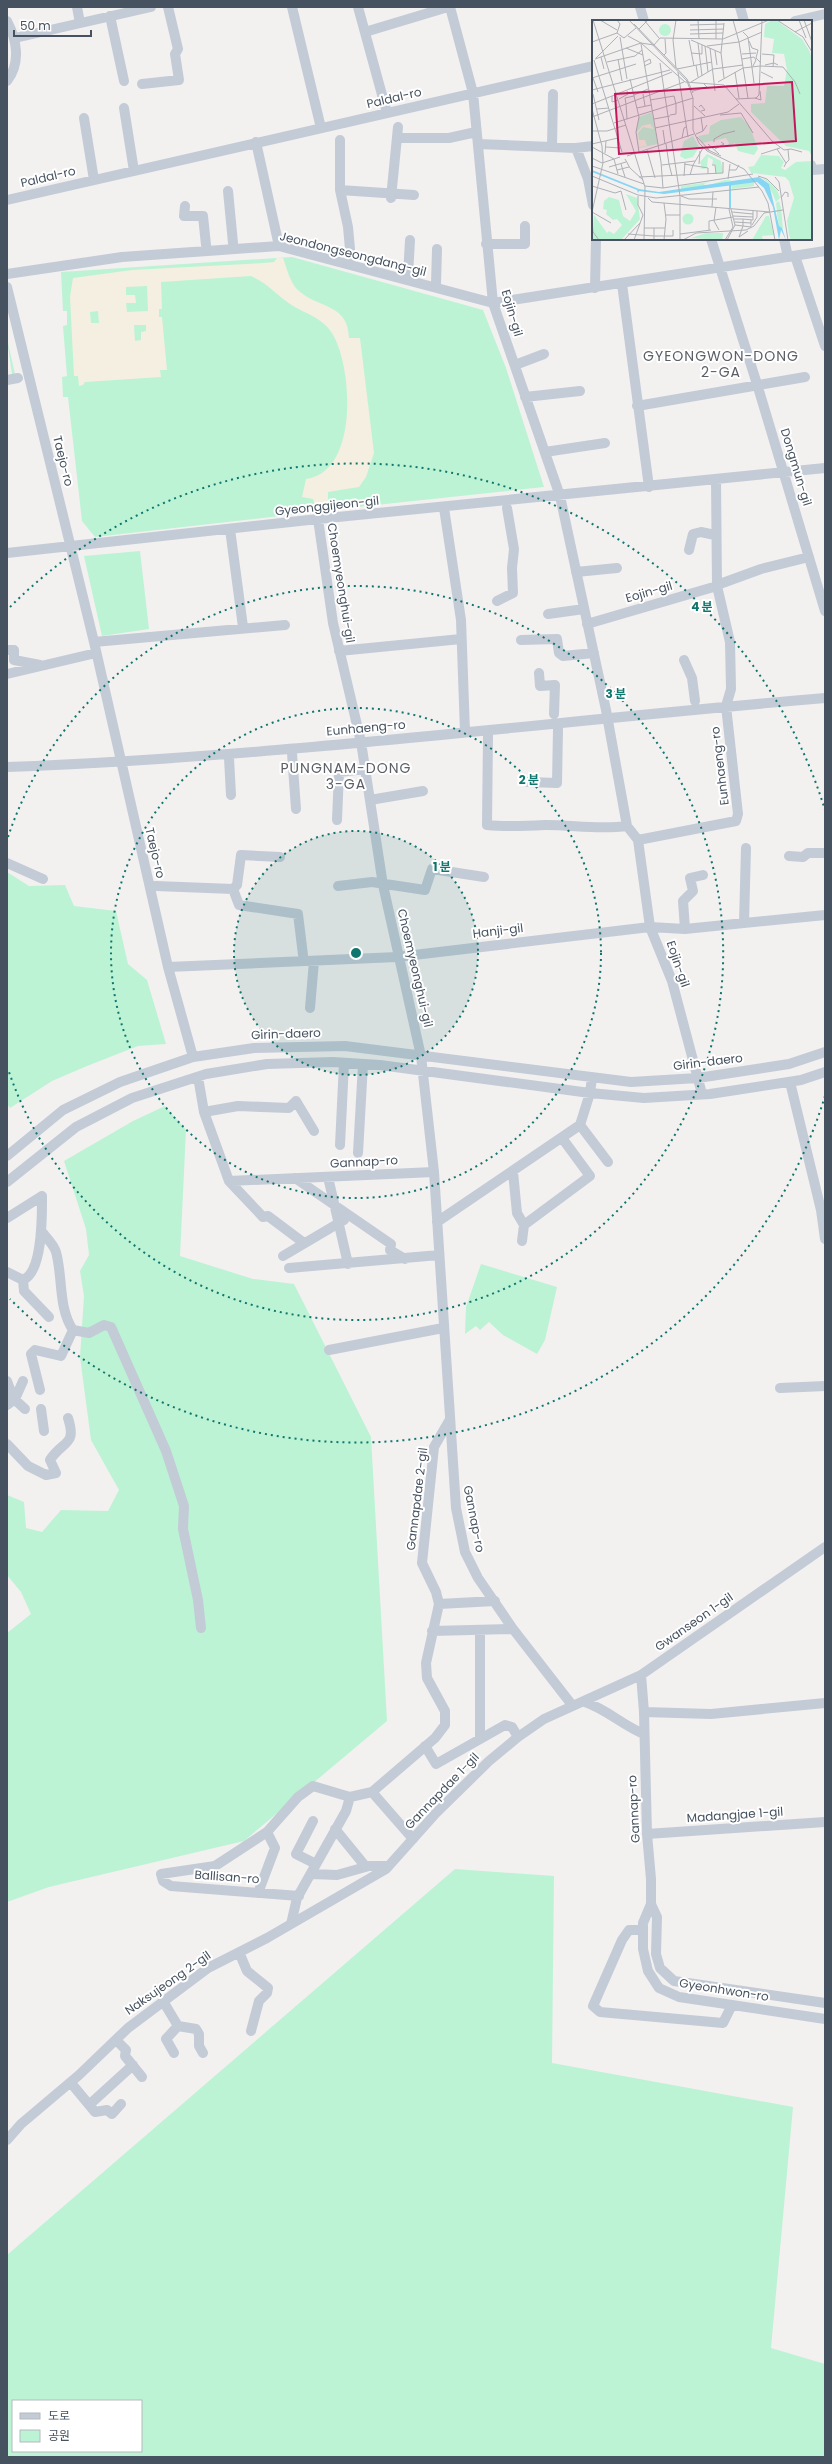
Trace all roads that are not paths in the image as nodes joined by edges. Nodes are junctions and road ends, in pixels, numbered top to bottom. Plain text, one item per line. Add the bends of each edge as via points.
1 (77, 7) edge
2 (151, 7) edge
3 (168, 7) edge
4 (292, 7) edge
5 (358, 7) edge
6 (449, 7) edge
7 (640, 7) edge
8 (740, 7) edge
9 (823, 7) edge
10 (133, 9) edge
11 (825, 14) edge
12 (110, 16) junction
13 (644, 20) edge
14 (744, 20) edge
15 (799, 20) edge
16 (7, 21) edge
17 (80, 23) junction
18 (365, 32) junction
19 (15, 38) junction
20 (592, 66) edge
21 (7, 81) edge
22 (124, 81) dead end
23 (142, 84) dead end
24 (473, 93) junction
25 (552, 94) dead end
26 (124, 108) dead end
27 (387, 113) junction
28 (84, 118) dead end
29 (398, 127) dead end
30 (321, 128) junction
31 (476, 132) junction
32 (397, 138) junction
33 (340, 140) dead end
34 (256, 142) junction
35 (478, 144) junction
36 (592, 146) edge
37 (552, 147) junction
38 (576, 148) junction
39 (825, 169) edge
40 (812, 170) edge
41 (134, 171) junction
42 (94, 180) junction
43 (340, 190) junction
44 (228, 191) dead end
45 (414, 195) dead end
46 (392, 196) junction
47 (7, 200) edge
48 (592, 200) edge
49 (185, 206) dead end
50 (525, 226) dead end
51 (410, 240) dead end
52 (596, 240) edge
53 (711, 240) edge
54 (784, 240) edge
55 (233, 243) dead end
56 (486, 244) junction
57 (206, 245) dead end
58 (279, 246) junction
59 (437, 249) dead end
60 (825, 251) edge
61 (791, 257) junction
62 (350, 260) dead end
63 (720, 268) junction
64 (7, 274) edge
65 (408, 276) dead end
66 (436, 284) dead end
67 (622, 284) junction
68 (7, 287) edge
69 (595, 288) junction
70 (493, 303) junction
71 (824, 342) edge
72 (544, 354) dead end
73 (515, 365) junction
74 (805, 377) dead end
75 (18, 378) dead end
76 (7, 380) edge
77 (757, 384) junction
78 (580, 391) dead end
79 (525, 397) junction
80 (637, 406) junction
81 (605, 443) dead end
82 (545, 452) junction
83 (825, 468) edge
84 (784, 472) junction
85 (716, 480) junction
86 (649, 487) junction
87 (560, 496) junction
88 (444, 508) junction
89 (507, 508) dead end
90 (318, 519) junction
91 (230, 529) junction
92 (715, 535) junction
93 (71, 547) junction
94 (690, 550) dead end
95 (7, 553) edge
96 (810, 557) junction
97 (617, 568) dead end
98 (576, 572) junction
99 (821, 582) edge
100 (717, 585) junction
101 (497, 601) dead end
102 (584, 609) junction
103 (825, 611) edge
104 (548, 614) dead end
105 (588, 624) junction
106 (284, 625) dead end
107 (243, 627) junction
108 (461, 639) junction
109 (521, 640) dead end
110 (94, 642) junction
111 (7, 650) edge
112 (339, 651) junction
113 (96, 653) junction
114 (594, 653) junction
115 (684, 660) dead end
116 (46, 666) junction
117 (539, 673) dead end
118 (7, 674) edge
119 (825, 698) edge
120 (695, 701) dead end
121 (726, 706) junction
122 (554, 714) dead end
123 (607, 718) junction
124 (558, 729) dead end
125 (465, 732) junction
126 (488, 735) dead end
127 (361, 742) junction
128 (292, 753) dead end
129 (229, 758) dead end
130 (120, 762) junction
131 (7, 767) edge
132 (365, 770) junction
133 (528, 782) dead end
134 (423, 791) dead end
135 (231, 796) dead end
136 (370, 800) junction
137 (296, 809) dead end
138 (337, 820) dead end
139 (627, 826) junction
140 (638, 840) junction
141 (746, 848) dead end
142 (825, 853) edge
143 (789, 856) dead end
144 (280, 857) dead end
145 (7, 863) edge
146 (703, 875) dead end
147 (484, 877) dead end
148 (43, 879) dead end
149 (383, 885) junction
150 (156, 886) dead end
151 (338, 886) dead end
152 (233, 889) junction
153 (825, 915) edge
154 (744, 923) junction
155 (650, 927) junction
156 (685, 929) junction
157 (304, 955) dead end
158 (397, 957) junction
159 (314, 961) junction
160 (168, 967) junction
161 (310, 1008) dead end
162 (825, 1052) edge
163 (421, 1056) junction
164 (193, 1058) junction
165 (344, 1063) junction
166 (363, 1064) junction
167 (422, 1071) junction
168 (825, 1072) edge
169 (198, 1077) junction
170 (592, 1078) junction
171 (698, 1078) junction
172 (790, 1082) junction
173 (590, 1093) junction
174 (702, 1094) junction
175 (204, 1112) junction
176 (580, 1125) junction
177 (314, 1131) dead end
178 (562, 1138) junction
179 (340, 1145) dead end
180 (358, 1154) dead end
181 (7, 1156) edge
182 (608, 1162) dead end
183 (434, 1172) junction
184 (513, 1172) junction
185 (328, 1177) junction
186 (295, 1178) junction
187 (229, 1181) junction
188 (7, 1182) edge
189 (335, 1205) junction
190 (350, 1216) junction
191 (7, 1218) edge
192 (437, 1222) junction
193 (338, 1223) junction
194 (524, 1225) junction
195 (42, 1232) junction
196 (825, 1239) edge
197 (522, 1241) dead end
198 (304, 1243) junction
199 (283, 1256) dead end
200 (439, 1256) junction
201 (405, 1259) junction
202 (348, 1264) junction
203 (289, 1268) dead end
204 (7, 1272) edge
205 (23, 1280) junction
206 (49, 1316) dead end
207 (443, 1328) junction
208 (73, 1330) junction
209 (329, 1350) dead end
210 (7, 1381) edge
211 (23, 1381) dead end
212 (825, 1386) edge
213 (780, 1388) dead end
214 (40, 1390) dead end
215 (11, 1402) edge
216 (25, 1409) dead end
217 (41, 1409) dead end
218 (68, 1418) dead end
219 (449, 1421) junction
220 (44, 1430) dead end
221 (7, 1446) edge
222 (825, 1547) edge
223 (495, 1601) junction
224 (439, 1604) junction
225 (201, 1628) dead end
226 (513, 1630) junction
227 (432, 1631) junction
228 (480, 1631) junction
229 (641, 1675) junction
230 (585, 1702) junction
231 (825, 1703) edge
232 (572, 1705) junction
233 (644, 1712) junction
234 (644, 1734) junction
235 (518, 1737) junction
236 (480, 1739) junction
237 (425, 1746) junction
238 (372, 1792) junction
239 (350, 1797) junction
240 (313, 1821) dead end
241 (825, 1822) edge
242 (335, 1829) junction
243 (267, 1832) junction
244 (647, 1834) junction
245 (413, 1839) junction
246 (316, 1864) junction
247 (388, 1866) junction
248 (366, 1867) junction
249 (312, 1874) junction
250 (258, 1893) junction
251 (299, 1896) junction
252 (651, 1904) junction
253 (291, 1924) junction
254 (643, 1930) junction
255 (239, 1952) junction
256 (163, 2001) junction
257 (825, 2003) edge
258 (732, 2005) junction
259 (825, 2019) edge
260 (178, 2026) junction
261 (251, 2031) dead end
262 (116, 2040) junction
263 (174, 2053) dead end
264 (203, 2053) dead end
265 (133, 2065) junction
266 (142, 2077) dead end
267 (71, 2083) junction
268 (121, 2104) dead end
269 (89, 2105) junction
270 (7, 2140) edge

1 - 17 street
2 - 10 street
3 - 23 street via 178,49 175,54 179,80
4 - 30 street
5 - 18 street
6 - 18 street
6 - 24 street
7 - 13 street
8 - 14 street
9 - 11 street
10 - 12 street
11 - 15 street
12 - 17 street
12 - 22 street
16 - 19 street
17 - 19 street
18 - 27 street
19 - 21 street via 17,57
20 - 24 street, Paldal-ro
24 - 27 street, Paldal-ro
24 - 31 street, Eojin-gil
25 - 37 street
26 - 41 street
27 - 30 street, Paldal-ro
28 - 42 street, Paldal-ro
29 - 32 street
30 - 34 street, Paldal-ro
31 - 32 street via 449,138
31 - 35 street, Eojin-gil
32 - 46 street
33 - 43 street
34 - 41 street, Paldal-ro
34 - 58 street
35 - 37 street
35 - 56 street, Eojin-gil
36 - 38 street
37 - 38 street
38 - 48 street via 588,179
39 - 40 street
41 - 42 street, Paldal-ro
42 - 47 street, Paldal-ro
43 - 46 street
43 - 62 street via 348,227
44 - 55 street
45 - 46 street
49 - 57 street via 184,216 203,216
50 - 56 street via 525,244
51 - 65 street, Jeondongseongdang-gil
52 - 69 street
53 - 63 street, Dongmun-gil
54 - 61 street
56 - 70 street, Eojin-gil
58 - 64 street, Jeondongseongdang-gil via 122,258
58 - 70 street, Jeondongseongdang-gil
59 - 66 street, Jeondongseongdang-gil
60 - 61 street, Jeondongseongdang-gil
61 - 63 street, Jeondongseongdang-gil
61 - 71 street
63 - 67 street, Jeondongseongdang-gil
63 - 77 street, Dongmun-gil
67 - 69 street, Jeondongseongdang-gil
67 - 80 street
68 - 93 street, Taejo-ro
69 - 70 street, Jeondongseongdang-gil
70 - 73 street, Eojin-gil
72 - 73 street
73 - 79 street, Eojin-gil
74 - 77 street
75 - 76 street
77 - 80 street
77 - 84 street, Dongmun-gil
78 - 79 street
79 - 82 street, Eojin-gil
80 - 86 street
81 - 82 street
82 - 87 street, Eojin-gil
83 - 84 street, Gyeonggijeon-gil
84 - 85 street, Gyeonggijeon-gil
84 - 96 street, Dongmun-gil
85 - 86 street, Gyeonggijeon-gil
85 - 92 street
86 - 87 street, Gyeonggijeon-gil
87 - 88 street, Gyeonggijeon-gil
87 - 98 street, Eojin-gil
88 - 90 street, Gyeonggijeon-gil
88 - 108 street via 461,620
89 - 101 street via 514,549 513,593
90 - 91 street, Gyeonggijeon-gil
90 - 112 street, Choemyeonghui-gil
91 - 93 street, Gyeonggijeon-gil
91 - 107 street
92 - 94 street via 701,532 693,534 690,538
92 - 100 street
93 - 95 street, Gyeonggijeon-gil
93 - 110 street, Taejo-ro
96 - 99 street, Dongmun-gil
96 - 100 street via 761,569
97 - 98 street
98 - 102 street, Eojin-gil
99 - 103 street, Dongmun-gil
100 - 105 street, Eojin-gil
100 - 121 street, Eunhaeng-ro via 730,642 731,689
102 - 104 street
102 - 105 street, Eojin-gil
105 - 114 street, Eojin-gil
106 - 107 street
107 - 110 street
108 - 112 street, Choemyeonghui-gil
108 - 125 street
109 - 114 street via 557,639 559,653 563,656
110 - 113 street, Taejo-ro
111 - 116 street via 14,650 14,660
112 - 127 street, Choemyeonghui-gil
113 - 116 street
113 - 130 street, Taejo-ro
114 - 123 street, Eojin-gil
115 - 120 street via 692,678
116 - 118 street
117 - 122 street via 540,686 555,685
119 - 121 street, Eunhaeng-ro
121 - 123 street, Eunhaeng-ro
121 - 140 street, Eunhaeng-ro via 738,814 736,821
123 - 125 street, Eunhaeng-ro
123 - 139 street, Eojin-gil
124 - 133 street via 557,783
125 - 127 street, Eunhaeng-ro
126 - 139 street via 487,825 547,825 606,829
127 - 130 street, Eunhaeng-ro
127 - 132 street, Choemyeonghui-gil
128 - 137 street
129 - 135 street
130 - 131 street, Eunhaeng-ro
130 - 160 street, Taejo-ro
132 - 136 street, Choemyeonghui-gil
132 - 138 street via 339,772
134 - 136 street
136 - 149 street, Choemyeonghui-gil
139 - 140 street, Eojin-gil
140 - 155 street, Eojin-gil
141 - 154 street
142 - 143 street via 808,853 803,857
144 - 152 street via 241,855 237,885
145 - 148 street
146 - 156 street via 690,878 693,891 683,901
147 - 149 street via 465,877 432,869 425,890
149 - 151 street via 372,882
149 - 158 street, Choemyeonghui-gil
150 - 152 street, Taejo-ro
152 - 157 street via 239,905 298,914
153 - 154 street, Hanji-gil
154 - 156 street, Hanji-gil
155 - 156 street, Hanji-gil
155 - 158 street, Hanji-gil
155 - 171 street, Eojin-gil via 672,981 691,1061
158 - 159 street, Hanji-gil
158 - 163 street, Choemyeonghui-gil
159 - 160 street, Hanji-gil
159 - 161 street
160 - 164 street, Taejo-ro
162 - 171 street, Girin-daero via 789,1064
163 - 164 street, Girin-daero via 321,1046 254,1048
163 - 167 street, Gannap-ro
163 - 170 street, Girin-daero
164 - 181 street, Girin-daero via 120,1082 63,1110
165 - 166 street
165 - 169 street via 267,1064
165 - 179 street
166 - 167 street
166 - 180 street
167 - 173 street
167 - 183 street, Gannap-ro
168 - 172 street
169 - 175 street
169 - 188 street via 132,1098 76,1126
170 - 171 street, Girin-daero via 631,1082
170 - 173 street
171 - 174 street, Eojin-gil
172 - 174 street
172 - 196 street via 821,1210
173 - 174 street via 644,1098
173 - 176 street
175 - 177 street via 238,1106 288,1108 296,1101
175 - 187 street
176 - 178 street
176 - 182 street
178 - 184 street
178 - 194 street via 590,1176
183 - 185 street, Gannap-ro
183 - 192 street, Gannap-ro
184 - 192 street
184 - 194 street via 517,1213
185 - 186 street, Gannap-ro
185 - 189 street
186 - 187 street, Gannap-ro
186 - 189 street
187 - 198 street via 263,1217 268,1216
189 - 190 street
189 - 193 street
190 - 193 street
190 - 201 street via 391,1244 390,1250
191 - 195 street via 42,1196
192 - 200 street, Gannap-ro
193 - 198 street
193 - 202 street
194 - 197 street
195 - 205 street via 33,1271
195 - 208 street via 56,1251 66,1319
198 - 199 street
200 - 201 street
200 - 207 street, Gannap-ro
201 - 202 street
202 - 203 street
204 - 205 street
205 - 206 street via 24,1291
207 - 209 street
207 - 219 street, Gannap-ro
208 - 214 street via 61,1356 35,1350 31,1354
208 - 225 street via 89,1333 104,1324 111,1327 166,1451 184,1506 183,1529
210 - 215 street
211 - 215 street
212 - 213 street
215 - 216 street
217 - 220 street
218 - 221 street via 72,1432 68,1444 56,1451 50,1460 56,1473 46,1476 28,1466
219 - 223 street, Gannap-ro via 456,1508 465,1552 478,1578
219 - 224 street, Gannapdae 2-gil via 434,1447 422,1563
222 - 229 street, Gwanseon 1-gil
223 - 224 street
223 - 226 street, Gannap-ro
224 - 227 street
226 - 228 street
226 - 232 street, Gannap-ro
227 - 228 street
227 - 237 street via 426,1663 427,1678 445,1711 445,1725
228 - 236 street
229 - 230 street, Gwanseon 1-gil
229 - 233 street, Gannap-ro
230 - 232 street, Gwanseon 1-gil
230 - 234 street via 606,1710 630,1728
231 - 233 street via 711,1714
232 - 235 street, Gannapdae 1-gil via 544,1719
233 - 234 street, Gannap-ro
234 - 244 street, Gannap-ro
235 - 236 street, Gannapdae 1-gil via 512,1727 505,1725
235 - 245 street, Gannapdae 1-gil via 488,1761
236 - 237 street, Gannapdae 1-gil via 436,1764
237 - 238 street
238 - 239 street
238 - 245 street
239 - 242 street via 346,1811
239 - 243 street via 313,1786 298,1797
240 - 246 street via 296,1854
241 - 244 street, Madangjae 1-gil
242 - 246 street
242 - 248 street
243 - 250 street via 275,1848
243 - 250 street, Ballisan-ro via 215,1866 161,1874 163,1881 171,1886
244 - 252 street, Gannap-ro
245 - 247 street, Gannapdae 1-gil
246 - 249 street
247 - 248 street
247 - 253 street, Gannapdae 1-gil
248 - 249 street via 337,1875
249 - 251 street
250 - 251 street, Ballisan-ro
251 - 253 street
252 - 254 street, Gyeonhwon-ro
252 - 257 street, Gyeonhwon-ro via 657,1917 656,1954 660,1968 674,1981
253 - 255 street, Gannapdae 1-gil
254 - 258 street, Gyeonhwon-ro via 643,1949 648,1971 659,1988 679,1997
254 - 258 street via 628,1930 622,1940 593,2006 600,2012 723,2023
255 - 256 street, Naksujeong 2-gil via 208,1968
255 - 261 street via 247,1971 268,1988 259,2001
256 - 260 street
256 - 262 street, Naksujeong 2-gil
258 - 259 street, Gyeonhwon-ro
260 - 263 street via 166,2039
260 - 264 street via 196,2029
262 - 265 street via 126,2050 125,2056
262 - 267 street, Naksujeong 2-gil
265 - 266 street
265 - 269 street
267 - 269 street
267 - 270 street, Naksujeong 2-gil via 21,2124
268 - 269 street via 112,2114 107,2110 95,2112

